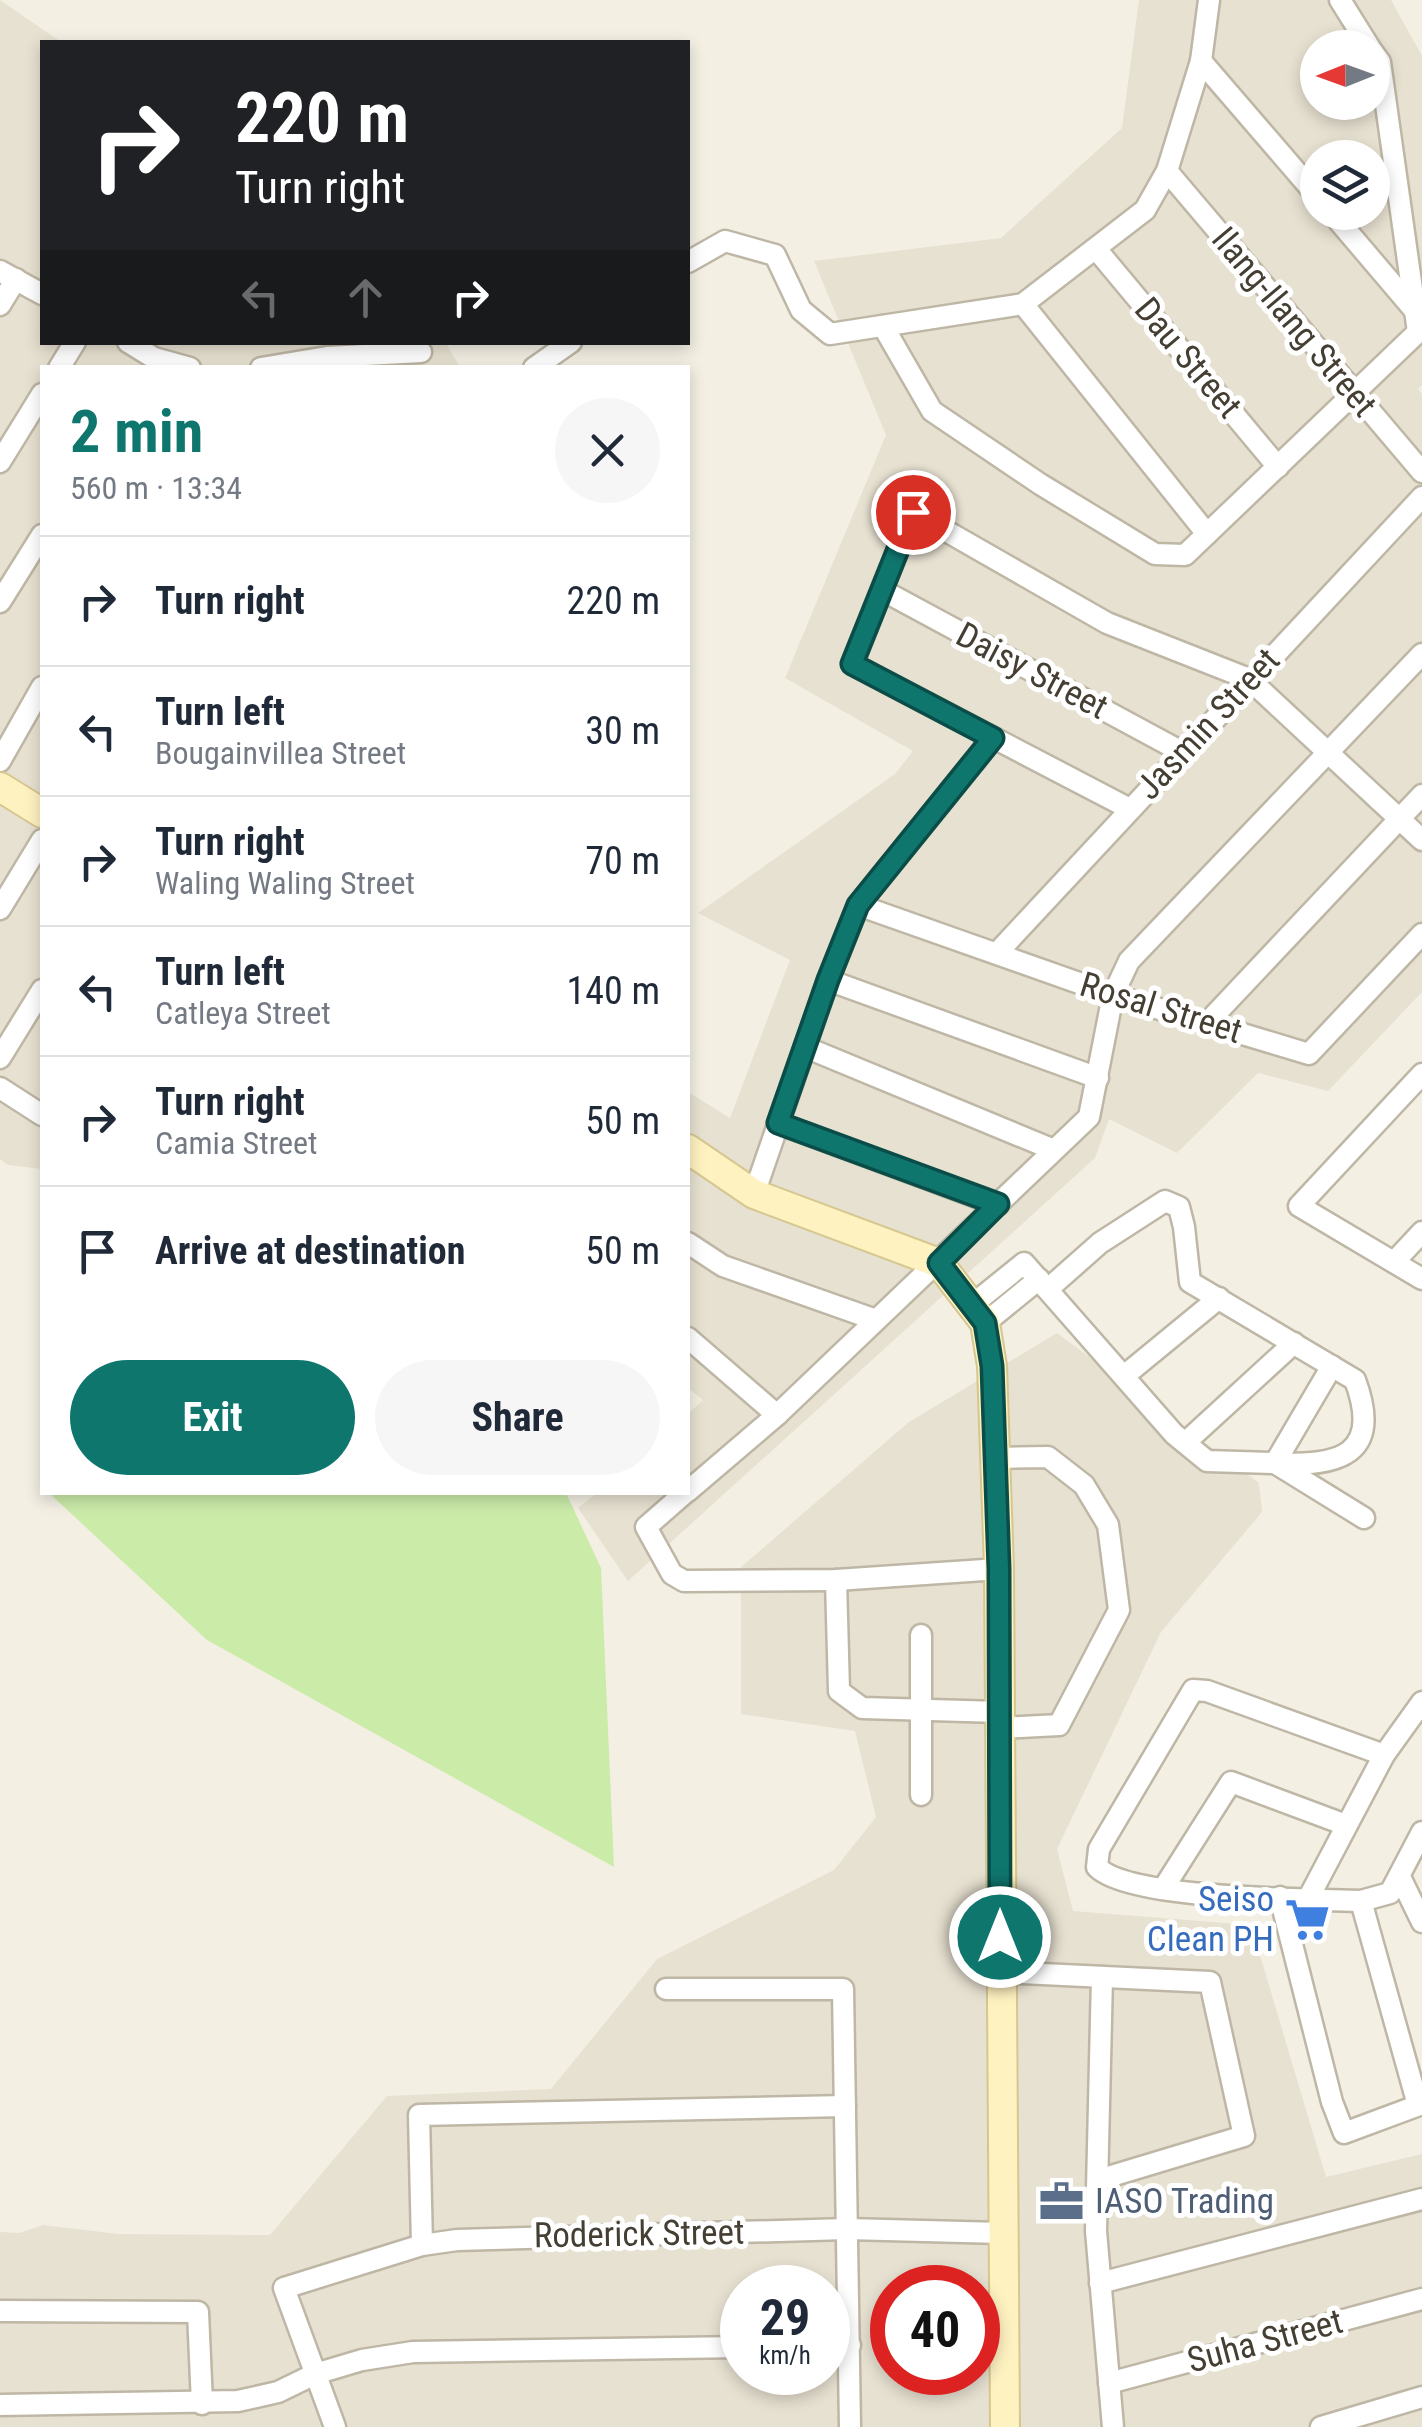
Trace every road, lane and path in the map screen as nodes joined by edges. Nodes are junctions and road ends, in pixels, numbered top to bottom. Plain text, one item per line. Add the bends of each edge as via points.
1 (1208, 0) edge
2 (1340, 0) edge
3 (1360, 30) edge
4 (1201, 61) junction
5 (1389, 120) edge
6 (1167, 170) junction
7 (1300, 176) edge
8 (1346, 230) edge
9 (1096, 250) junction
10 (690, 261) edge
11 (8, 275) edge
12 (40, 293) edge
13 (1023, 304) junction
14 (0, 305) edge
15 (1417, 313) junction
16 (882, 326) junction
17 (131, 345) edge
18 (566, 345) edge
19 (421, 352) dead end
20 (324, 362) edge
21 (151, 363) edge
22 (292, 365) edge
23 (538, 365) edge
24 (1355, 394) junction
25 (40, 397) edge
26 (0, 462) edge
27 (1278, 467) junction
28 (1422, 472) edge
29 (1422, 497) edge
30 (1207, 534) junction
31 (40, 537) edge
32 (882, 590) junction
33 (0, 602) edge
34 (1422, 654) edge
35 (1250, 679) junction
36 (40, 691) edge
37 (993, 738) junction
38 (1182, 752) junction
39 (1328, 752) junction
40 (0, 761) edge
41 (0, 786) edge
42 (1422, 794) edge
43 (1130, 809) junction
44 (40, 812) edge
45 (1399, 819) junction
46 (1422, 840) edge
47 (40, 843) edge
48 (858, 905) junction
49 (0, 909) edge
50 (1422, 934) edge
51 (997, 954) junction
52 (828, 980) junction
53 (40, 993) edge
54 (1114, 995) junction
55 (1207, 1023) junction
56 (805, 1047) junction
57 (0, 1058) edge
58 (1422, 1074) edge
59 (1098, 1078) junction
60 (0, 1088) edge
61 (40, 1114) edge
62 (778, 1123) junction
63 (690, 1150) edge
64 (1054, 1150) junction
65 (754, 1194) junction
66 (998, 1204) junction
67 (1422, 1232) edge
68 (690, 1244) edge
69 (1394, 1262) junction
70 (939, 1263) junction
71 (1422, 1279) edge
72 (1044, 1284) junction
73 (1219, 1298) junction
74 (979, 1314) junction
75 (876, 1320) junction
76 (690, 1340) edge
77 (1294, 1343) junction
78 (1332, 1366) junction
79 (1124, 1376) junction
80 (777, 1415) junction
81 (1186, 1442) junction
82 (996, 1458) junction
83 (1274, 1463) junction
84 (690, 1489) edge
85 (683, 1495) edge
86 (1364, 1518) dead end
87 (999, 1569) junction
88 (836, 1580) junction
89 (921, 1635) dead end
90 (1422, 1702) edge
91 (922, 1710) junction
92 (999, 1720) junction
93 (1384, 1755) junction
94 (922, 1795) dead end
95 (1346, 1825) junction
96 (1422, 1832) edge
97 (1400, 1877) junction
98 (1162, 1890) junction
99 (1280, 1897) junction
100 (1308, 1899) junction
101 (1361, 1901) junction
102 (1422, 1922) edge
103 (1000, 1972) junction
104 (1102, 1976) junction
105 (666, 1989) dead end
106 (1420, 2105) edge
107 (845, 2106) junction
108 (1098, 2180) junction
109 (1422, 2199) edge
110 (848, 2229) junction
111 (1001, 2233) junction
112 (422, 2245) junction
113 (849, 2265) edge
114 (1100, 2282) junction
115 (1422, 2299) edge
116 (0, 2311) edge
117 (720, 2346) edge
118 (316, 2374) junction
119 (1109, 2383) junction
120 (850, 2395) edge
121 (1422, 2397) edge
122 (202, 2404) junction
123 (0, 2405) edge
124 (335, 2427) edge
125 (850, 2427) edge
126 (1005, 2427) edge
127 (1113, 2427) edge
128 (1320, 2427) edge

1 - 4 street
2 - 3 street
4 - 6 street
4 - 7 street
5 - 15 street
6 - 9 street via 1145,210
6 - 24 street, Ilang-Ilang Street
8 - 15 street
9 - 13 street
9 - 27 street, Dau Street
10 - 16 street via 724,240 775,254 802,310 830,334
11 - 12 street
11 - 14 street
13 - 16 street
13 - 30 street
15 - 24 street via 1418,332
16 - 30 street via 932,412 1040,484 1155,554 1184,555
17 - 21 street
18 - 23 street
19 - 20 street
20 - 22 street
24 - 27 street
24 - 28 street, Ilang-Ilang Street
25 - 26 street
27 - 30 street
29 - 35 street, Jasmin Street
31 - 33 street
32 - 35 street via 913,512 1107,623
32 - 37 street via 852,664
32 - 38 street, Daisy Street
34 - 39 street
35 - 38 street, Jasmin Street
35 - 39 street
36 - 40 street
37 - 43 street
37 - 48 street
38 - 43 street, Jasmin Street
39 - 45 street
39 - 54 street via 1129,961
41 - 44 street
42 - 45 street
43 - 51 street, Jasmin Street
45 - 46 street
45 - 55 street
47 - 49 street
48 - 51 street, Rosal Street
48 - 52 street
50 - 55 street, Rosal Street via 1308,1054
51 - 54 street, Rosal Street
52 - 56 street
52 - 59 street
53 - 57 street
54 - 55 street, Rosal Street
54 - 59 street
56 - 62 street
56 - 64 street
58 - 69 street via 1299,1206
59 - 64 street via 1089,1116
60 - 61 street
62 - 65 street
62 - 66 street
63 - 65 street
64 - 66 street
65 - 70 street
66 - 70 street
67 - 69 street
68 - 75 street via 723,1266
69 - 71 street
70 - 74 street
70 - 75 street
72 - 73 street via 1166,1201 1179,1207 1190,1282
72 - 74 street
72 - 79 street
73 - 77 street
73 - 79 street
74 - 82 street via 992,1366
75 - 80 street
76 - 80 street
77 - 78 street
77 - 81 street
78 - 83 street
78 - 83 street via 1355,1380 1365,1406 1364,1431 1335,1461
79 - 81 street
80 - 84 street
81 - 83 street via 1206,1460
82 - 87 street
82 - 92 street via 1048,1457 1084,1485 1108,1524 1119,1610 1059,1724
83 - 86 street
85 - 88 street via 646,1527 672,1574 684,1581
87 - 88 street
87 - 92 street
88 - 91 street via 839,1691 862,1708
89 - 91 street
90 - 93 street
91 - 92 street
91 - 94 street
92 - 103 street
93 - 95 street
93 - 98 street via 1193,1690 1099,1849 1097,1867 1106,1876
95 - 98 street via 1231,1782
95 - 100 street
96 - 97 street
97 - 101 street via 1390,1893
97 - 102 street
98 - 99 street
99 - 100 street
99 - 106 street via 1344,2133
100 - 101 street
101 - 106 street
103 - 104 street
103 - 111 street
104 - 108 street
104 - 108 street via 1210,1982 1244,2136
105 - 107 street via 843,1989
107 - 110 street
107 - 112 street via 419,2115
108 - 114 street
109 - 114 street
110 - 111 street, Roderick Street
110 - 112 street, Roderick Street
110 - 113 street
111 - 126 street
112 - 118 street, Roderick Street via 284,2288
114 - 119 street
115 - 119 street, Suha Street
116 - 122 street via 198,2312
117 - 118 street via 413,2352
118 - 122 street via 278,2392
118 - 124 street
119 - 127 street
120 - 125 street
121 - 128 street
122 - 123 street

